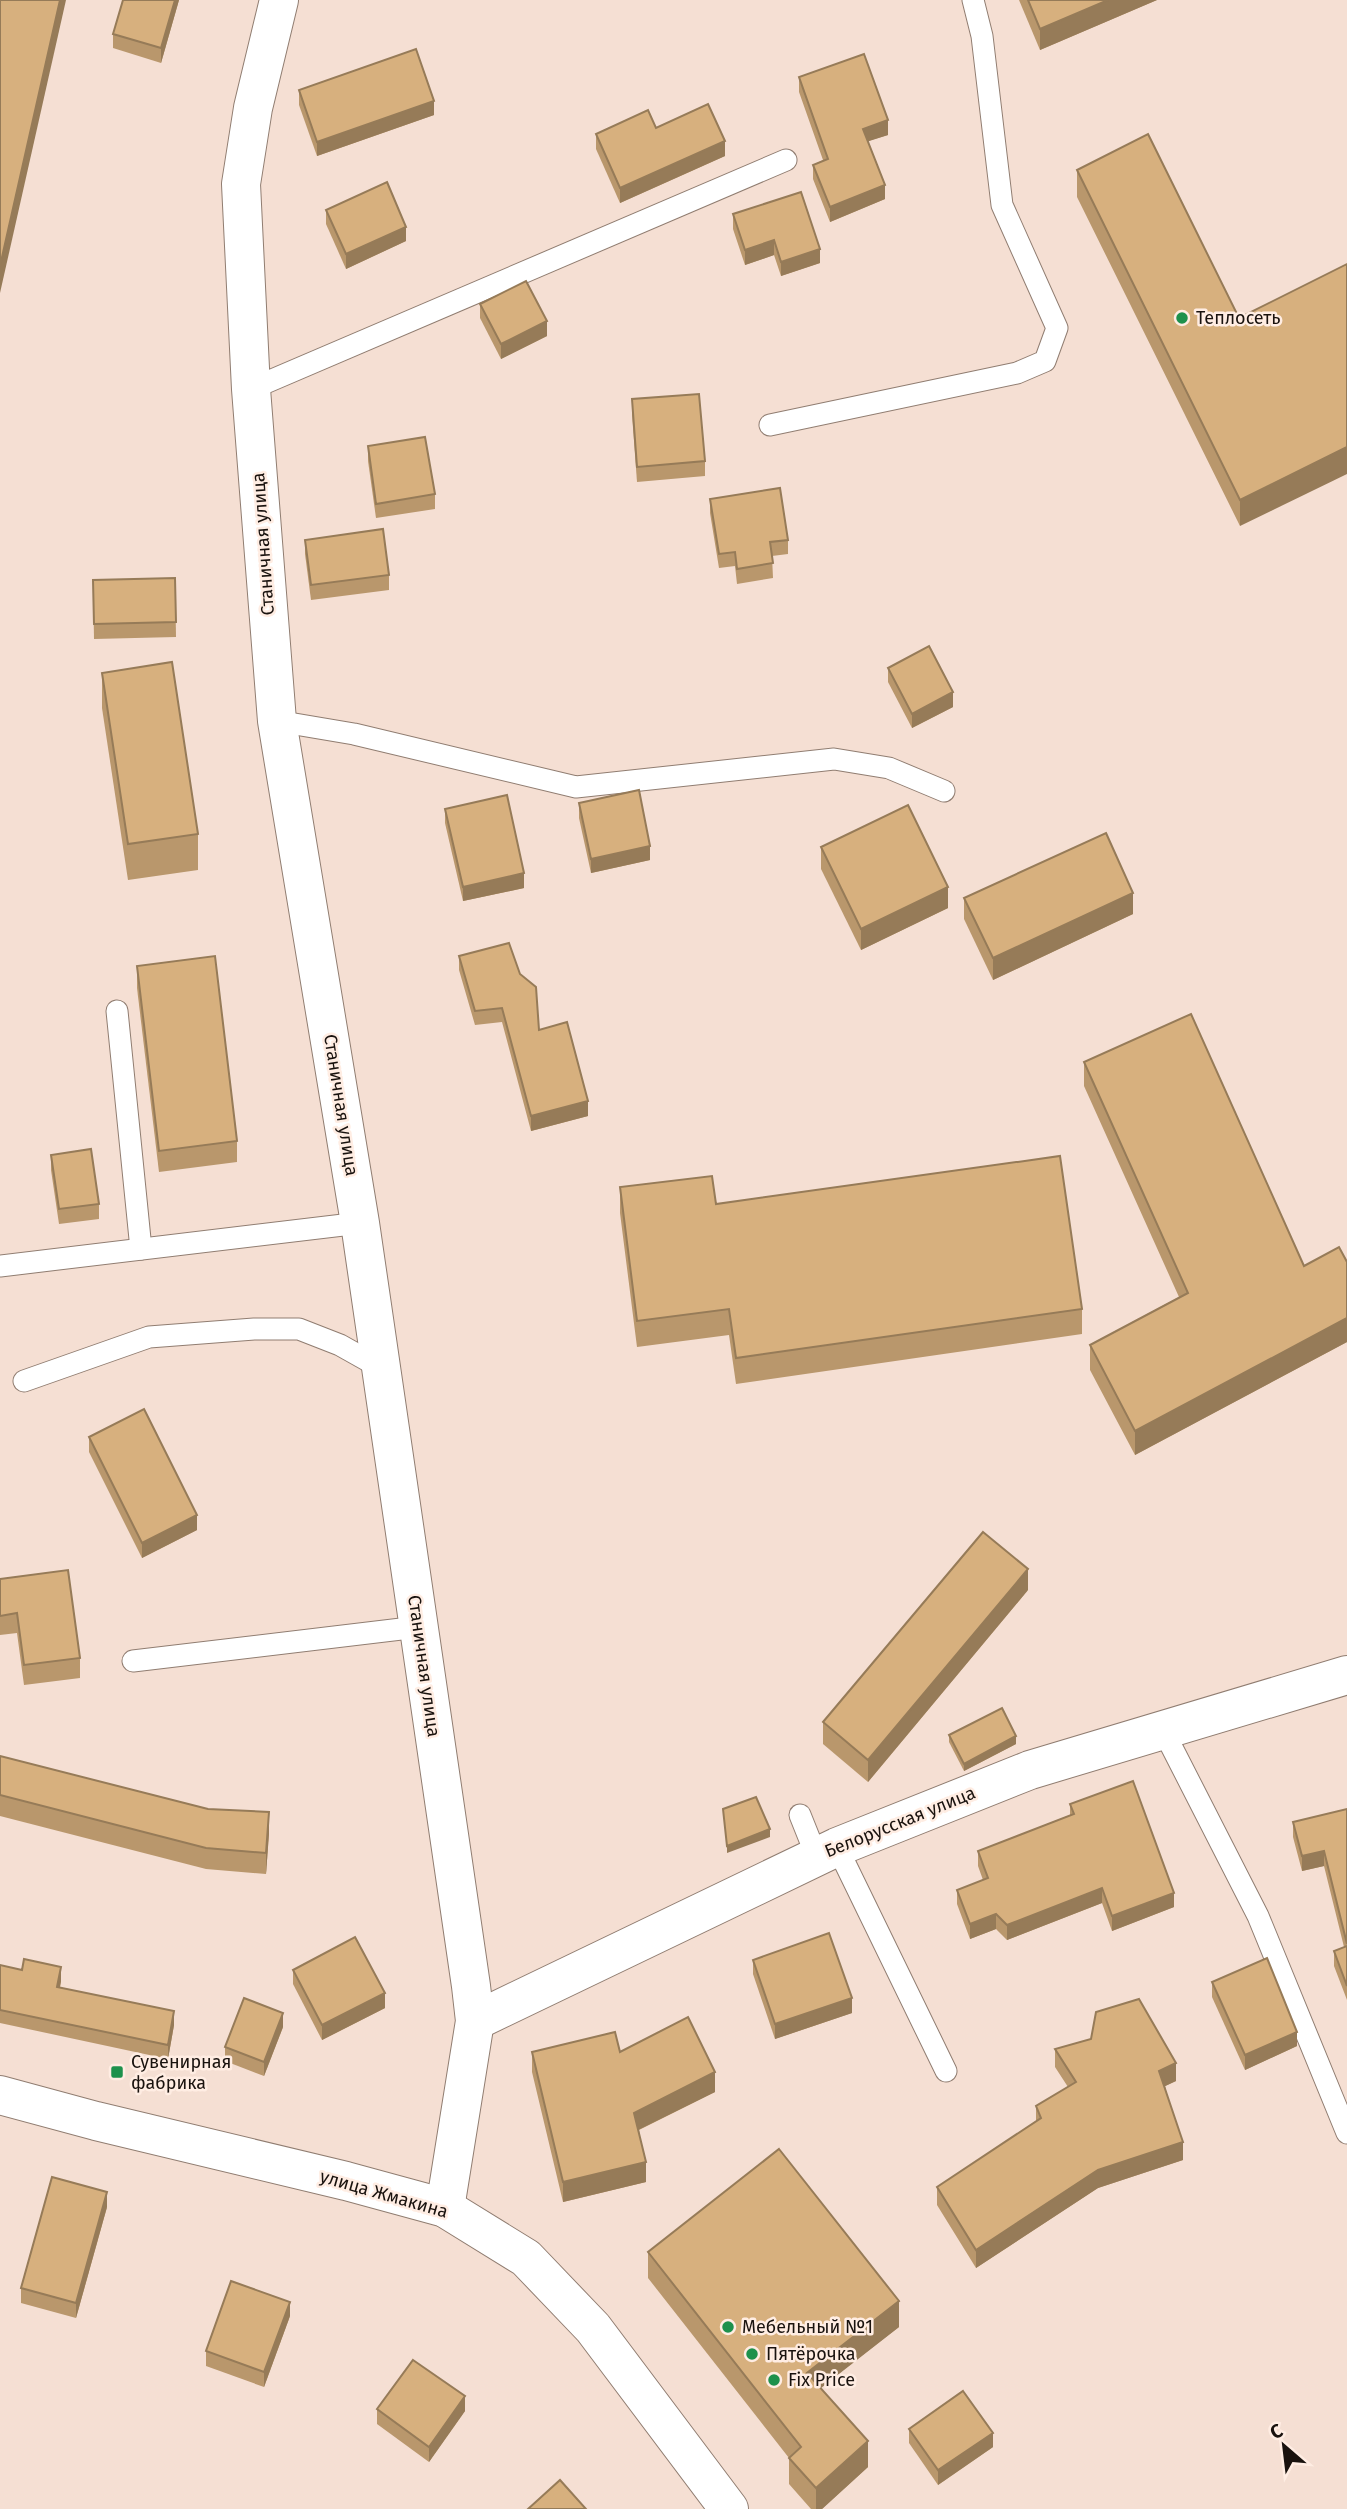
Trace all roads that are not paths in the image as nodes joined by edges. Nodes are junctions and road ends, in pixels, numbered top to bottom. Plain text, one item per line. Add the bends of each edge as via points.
1 (973, 0) edge
2 (282, 2) edge
3 (786, 160) dead end
4 (251, 388) junction
5 (770, 425) dead end
6 (277, 721) junction
7 (944, 791) dead end
8 (117, 1011) dead end
9 (360, 1223) junction
10 (141, 1249) junction
11 (0, 1266) edge
12 (381, 1368) junction
13 (24, 1381) dead end
14 (418, 1627) junction
15 (133, 1661) dead end
16 (1347, 1675) edge
17 (1163, 1730) junction
18 (800, 1815) dead end
19 (827, 1851) junction
20 (475, 2021) junction
21 (946, 2071) dead end
22 (0, 2095) edge
23 (1347, 2133) edge
24 (445, 2208) junction
25 (729, 2509) edge

1 - 5 lane via 982,36 1002,205 1056,328 1045,361 1017,373
2 - 4 street, Станичная улица via 253,108 241,184
3 - 4 lane
4 - 6 street, Станичная улица
6 - 7 lane via 354,734 576,787 834,759 888,768
6 - 9 street, Станичная улица
8 - 10 lane
9 - 10 lane
9 - 12 street, Станичная улица
10 - 11 lane
12 - 13 lane via 299,1329 254,1329 149,1337
12 - 14 street, Станичная улица
14 - 15 lane
14 - 20 street, Станичная улица
16 - 17 street, Белорусская улица
17 - 19 street, Белорусская улица via 1030,1770
17 - 23 lane via 1258,1916
18 - 19 lane
19 - 20 street, Белорусская улица
19 - 21 lane
20 - 24 street, Станичная улица
22 - 24 street, улица Жмакина
24 - 25 street, улица Жмакина via 526,2258 593,2328

